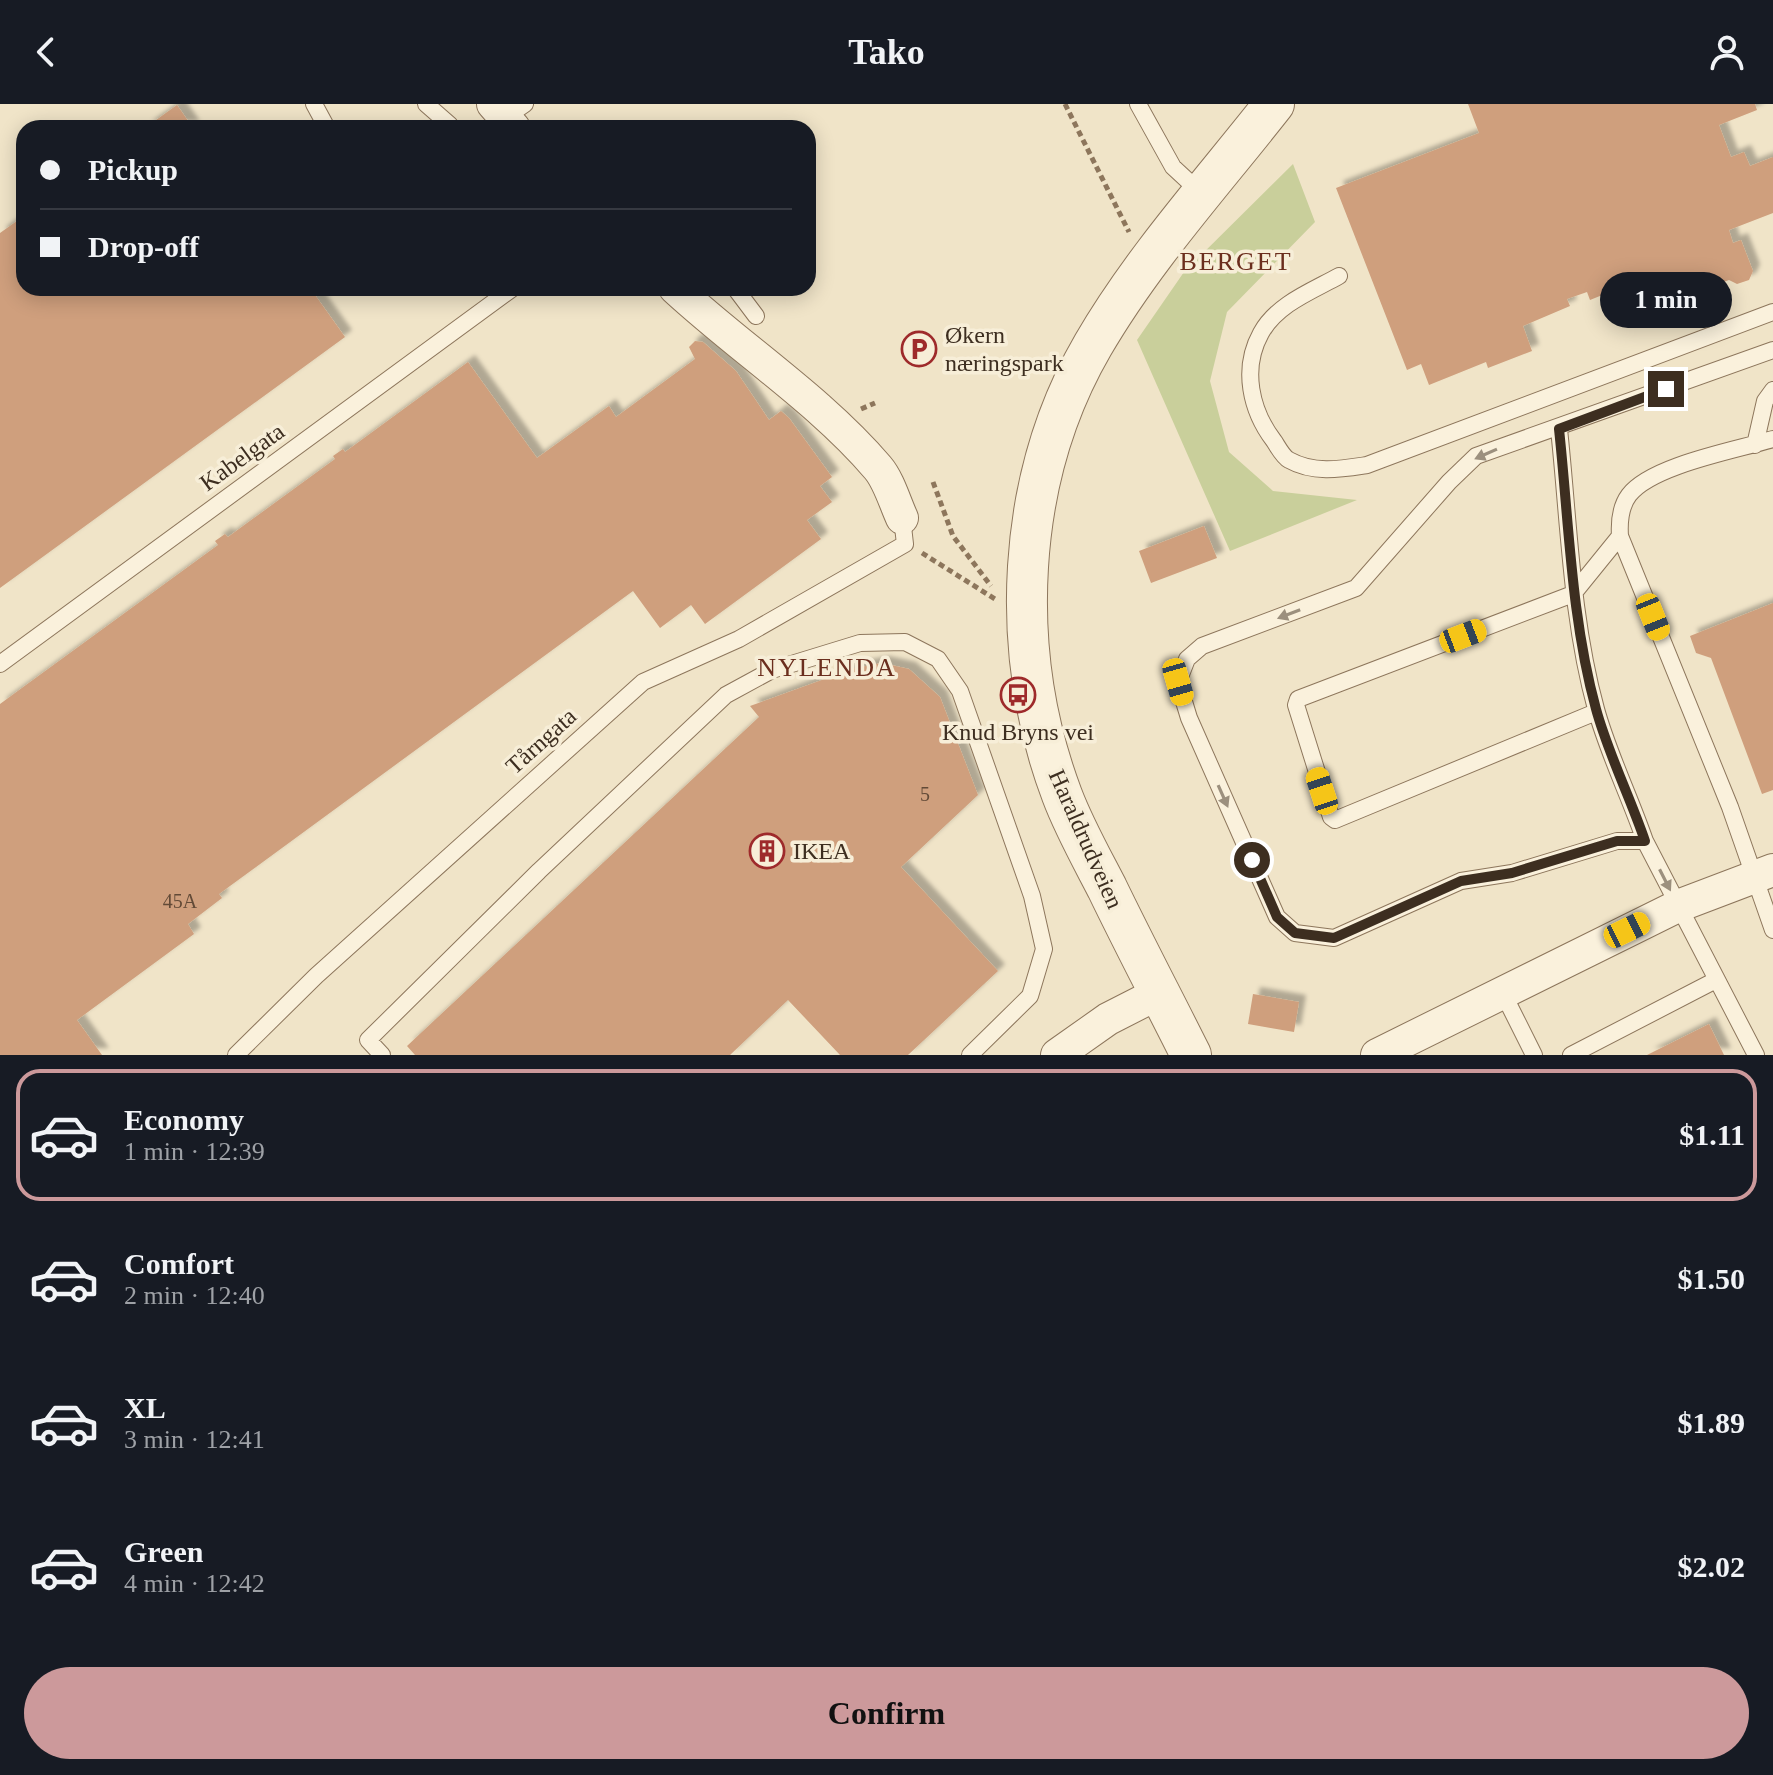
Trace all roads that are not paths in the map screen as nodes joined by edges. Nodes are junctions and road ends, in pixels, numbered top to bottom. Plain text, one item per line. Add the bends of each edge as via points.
1 (426, 104) edge
2 (1274, 104) edge
3 (1142, 106) edge
4 (444, 120) edge
5 (1203, 194) junction
6 (1339, 276) dead end
7 (502, 296) edge
8 (684, 296) edge
9 (741, 296) edge
10 (1773, 312) edge
11 (756, 316) dead end
12 (1773, 350) edge
13 (1773, 390) edge
14 (1559, 429) junction
15 (1773, 439) edge
16 (1755, 445) junction
17 (904, 531) joint
18 (1620, 536) junction
19 (1573, 594) junction
20 (0, 664) edge
21 (1596, 712) junction
22 (1645, 841) junction
23 (1763, 873) edge
24 (1678, 906) junction
25 (1773, 930) edge
26 (1716, 980) junction
27 (1502, 991) junction
28 (1159, 993) junction
29 (236, 1055) edge
30 (382, 1055) edge
31 (970, 1055) edge
32 (1057, 1055) edge
33 (1191, 1055) edge
34 (1377, 1055) edge
35 (1534, 1055) edge
36 (1571, 1055) edge
37 (1756, 1055) edge

1 - 4 lane
2 - 5 street, Haraldrudveien
3 - 5 lane via 1173,167
5 - 28 street, Haraldrudveien via 1117,306 1068,396 1039,487 1027,585 1038,714 1059,784
6 - 10 lane via 1279,310 1261,333 1251,361 1251,392 1259,421 1288,460 1328,471 1367,465
7 - 20 lane, Kabelgata
8 - 17 street via 810,402 880,470
9 - 11 lane
12 - 14 lane
13 - 16 lane via 1765,401
14 - 19 lane
14 -> 22 lane via 1476,456 1356,588 1202,646 1187,659 1178,682 1277,917 1295,933 1334,938 1461,881 1512,873 1617,841
15 - 16 lane
16 - 18 lane via 1646,481 1623,505
17 - 29 lane, Tårngata via 739,639 643,682 316,976
18 - 19 lane
18 - 23 lane via 1730,807
19 - 21 lane
19 - 21 lane via 1298,699 1296,712 1335,820
21 - 22 lane
22 -> 24 lane
23 - 24 street
23 - 25 lane
24 - 26 lane
24 - 27 street
26 - 36 lane
26 - 37 lane
27 - 34 street
27 - 35 lane
28 - 32 street via 1108,1019
28 - 33 street, Haraldrudveien
30 - 31 lane via 368,1040 726,695 772,670 860,643 905,642 938,659 960,691 1032,896 1044,949 1030,996

